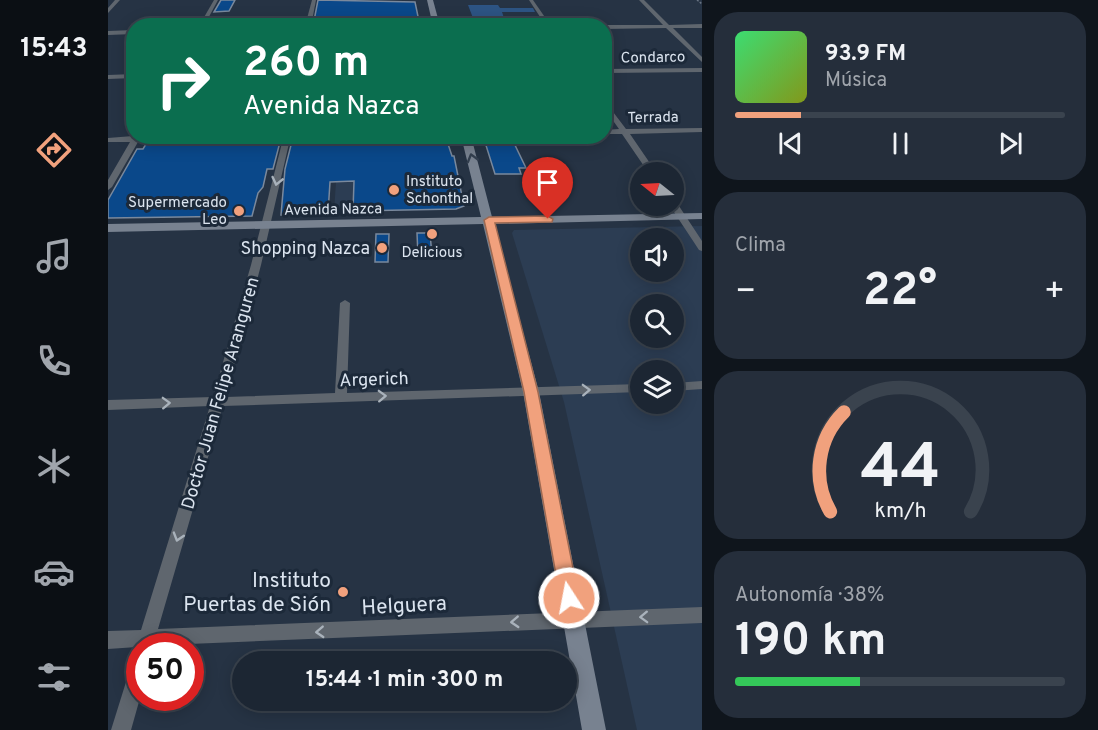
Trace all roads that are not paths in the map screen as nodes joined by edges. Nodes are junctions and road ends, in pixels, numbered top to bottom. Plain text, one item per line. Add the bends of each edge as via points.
1 (118, 0) edge
2 (216, 0) edge
3 (314, 0) edge
4 (430, 0) edge
5 (531, 0) edge
6 (641, 0) edge
7 (108, 11) edge
8 (206, 18) edge
9 (310, 18) edge
10 (435, 18) edge
11 (543, 18) edge
12 (702, 26) edge
13 (612, 27) edge
14 (670, 27) junction
15 (108, 33) edge
16 (126, 33) edge
17 (702, 60) edge
18 (702, 70) edge
19 (612, 71) edge
20 (126, 76) edge
21 (108, 77) edge
22 (612, 113) edge
23 (702, 130) edge
24 (625, 131) junction
25 (612, 132) edge
26 (126, 139) edge
27 (108, 140) edge
28 (133, 144) edge
29 (284, 144) edge
30 (468, 144) edge
31 (645, 162) edge
32 (108, 187) edge
33 (702, 216) edge
34 (681, 217) junction
35 (489, 220) junction
36 (267, 225) junction
37 (108, 228) edge
38 (702, 248) edge
39 (345, 303) dead end
40 (702, 386) edge
41 (684, 387) edge
42 (630, 388) edge
43 (531, 392) junction
44 (341, 398) junction
45 (219, 401) junction
46 (108, 405) edge
47 (702, 615) edge
48 (573, 620) junction
49 (149, 633) edge
50 (108, 640) edge
51 (204, 640) edge
52 (126, 641) edge
53 (127, 711) edge
54 (121, 730) edge
55 (594, 730) edge

1 - 7 street
2 - 8 street
3 - 9 street
4 - 10 main road
5 - 11 street
6 - 14 street
12 - 14 street
13 - 14 street
14 - 17 street
15 - 16 street
18 - 19 street, Condarco
20 - 21 street
22 - 24 street
23 - 24 street, Terrada
24 - 25 street, Terrada
24 - 31 street
26 - 27 street
28 - 32 street
29 -> 36 street, Doctor Juan Felipe Aranguren
35 -> 30 main road
33 - 34 main road, Avenida Nazca
34 - 35 main road, Avenida Nazca
34 - 38 street
35 - 36 main road, Avenida Nazca
35 - 43 main road
36 - 37 main road, Avenida Nazca
36 - 45 street, Doctor Juan Felipe Aranguren
39 - 44 street
40 - 41 street
43 -> 42 street, Argerich
44 -> 43 street, Argerich
43 - 48 main road
44 - 45 street, Argerich
46 -> 45 street, Argerich
45 -> 49 street, Doctor Juan Felipe Aranguren
47 -> 48 street, Helguera
48 -> 51 street, Helguera
48 - 55 main road
50 - 52 street, Helguera
53 - 54 street

